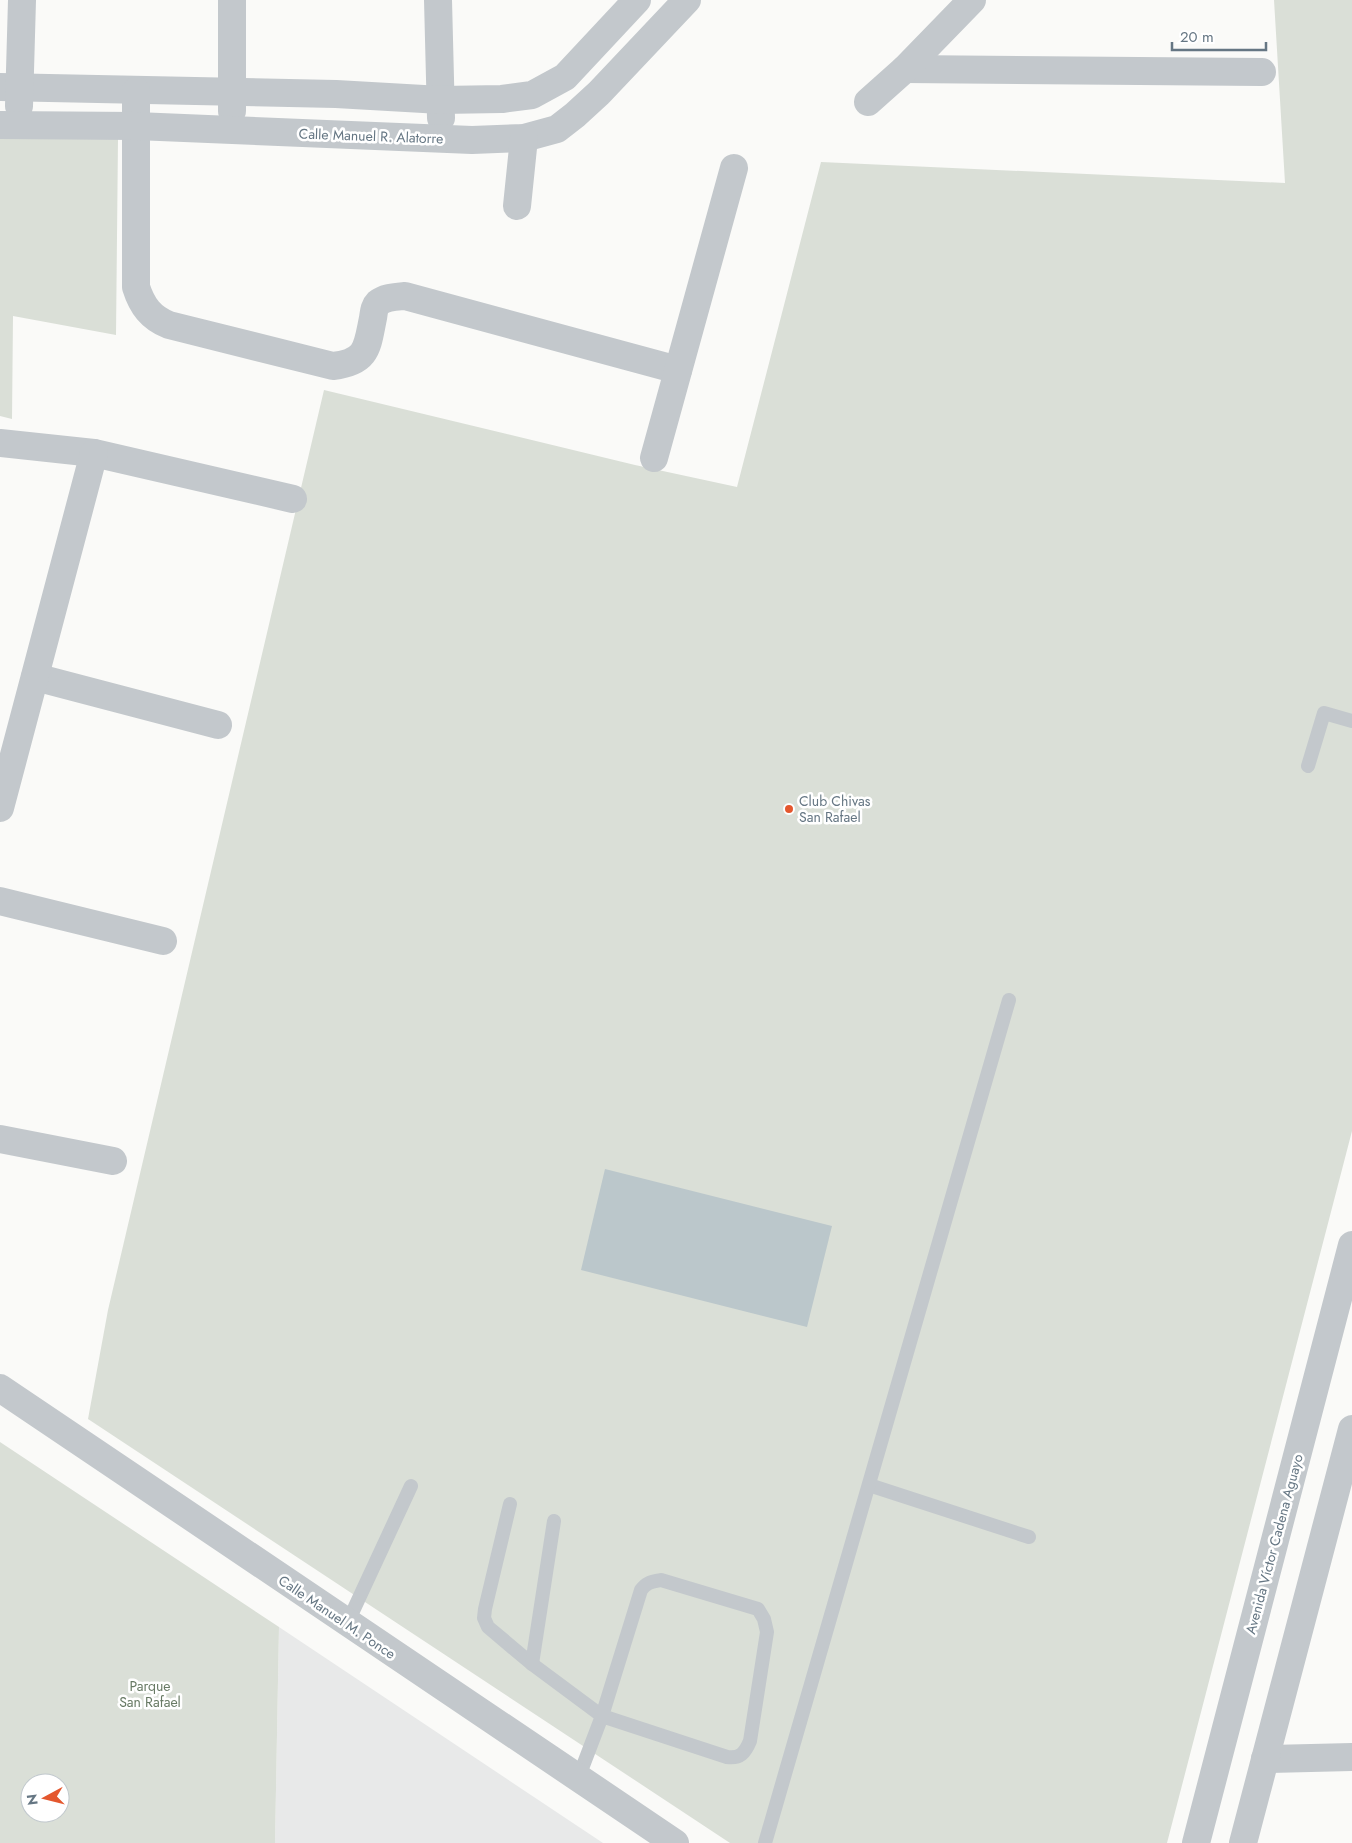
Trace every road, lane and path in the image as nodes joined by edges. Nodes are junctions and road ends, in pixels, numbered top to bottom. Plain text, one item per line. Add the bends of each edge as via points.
1 (22, 0) edge
2 (232, 0) edge
3 (438, 0) edge
4 (638, 0) edge
5 (687, 0) edge
6 (972, 0) edge
7 (905, 69) junction
8 (1262, 72) dead end
9 (10, 87) edge
10 (136, 90) junction
11 (232, 93) junction
12 (441, 100) junction
13 (868, 102) dead end
14 (9, 125) edge
15 (136, 126) junction
16 (232, 130) junction
17 (524, 138) junction
18 (442, 139) junction
19 (734, 168) dead end
20 (518, 206) dead end
21 (678, 370) junction
22 (0, 443) edge
23 (94, 453) junction
24 (654, 458) dead end
25 (293, 499) dead end
26 (35, 677) junction
27 (1352, 721) edge
28 (218, 725) dead end
29 (1308, 766) dead end
30 (0, 808) edge
31 (0, 901) edge
32 (163, 941) dead end
33 (1010, 1000) dead end
34 (0, 1138) edge
35 (113, 1161) dead end
36 (1352, 1245) edge
37 (0, 1388) edge
38 (1352, 1430) edge
39 (869, 1485) junction
40 (411, 1486) dead end
41 (510, 1504) dead end
42 (554, 1521) dead end
43 (1029, 1537) dead end
44 (347, 1624) junction
45 (532, 1664) junction
46 (602, 1716) junction
47 (1352, 1756) edge
48 (1266, 1759) junction
49 (578, 1779) junction
50 (675, 1843) edge
51 (765, 1843) edge
52 (1196, 1843) edge
53 (1243, 1843) edge

1 - 9 street
2 - 11 street
3 - 12 street
4 - 12 street via 565,77 549,87 532,95 512,98
5 - 17 street, Calle Manuel R. Alatorre via 575,115 557,128
6 - 7 street
7 - 8 street
7 - 13 street
9 - 10 street
9 - 14 street
10 - 11 street
10 - 15 street
11 - 12 street
11 - 16 street
12 - 18 street
14 - 15 street, Calle Manuel R. Alatorre
15 - 16 street, Calle Manuel R. Alatorre
15 - 21 street via 136,287 140,300 157,320 333,366 360,357 366,348 374,308 379,302 404,296
16 - 18 street, Calle Manuel R. Alatorre
17 - 18 street, Calle Manuel R. Alatorre
17 - 20 street
19 - 21 street
21 - 24 street
22 - 23 street
23 - 25 street
23 - 26 street
26 - 28 street
26 - 30 street
27 - 29 lane via 1324,713
31 - 32 street
33 - 39 lane
34 - 35 street
36 - 52 street, Avenida Víctor Cadena Aguayo
37 - 44 street, Calle Manuel M. Ponce
38 - 48 street
39 - 43 lane
39 - 51 lane
40 - 44 lane
41 - 45 lane via 484,1618 488,1627
42 - 45 lane
44 - 49 street, Calle Manuel M. Ponce
45 - 46 lane
46 - 46 lane via 644,1585 661,1580 758,1609 767,1632 750,1741 740,1756 727,1757
46 - 49 lane
47 - 48 street
48 - 53 street
49 - 50 street, Calle Manuel M. Ponce

